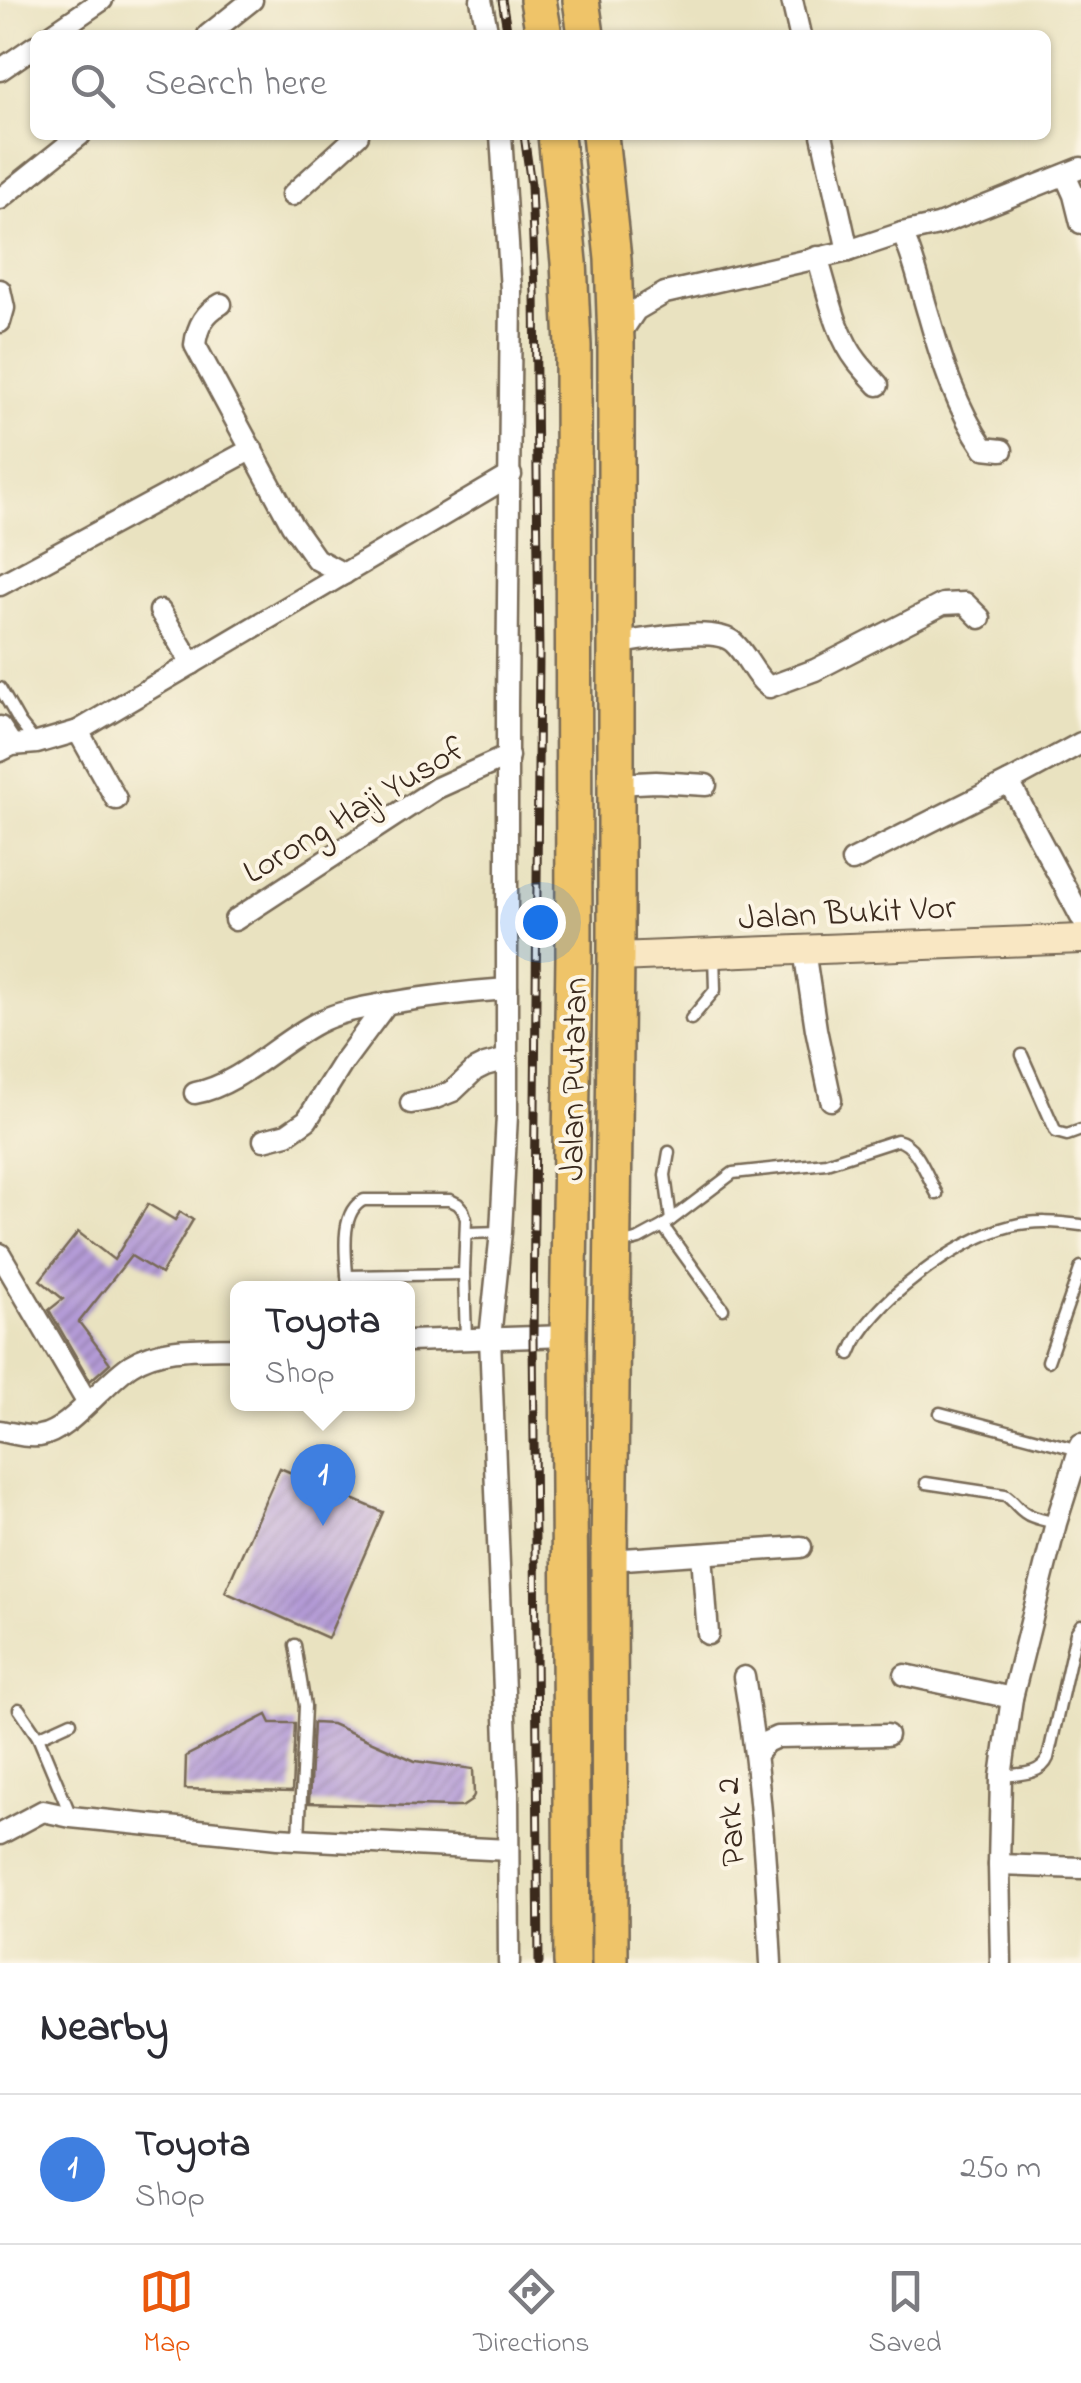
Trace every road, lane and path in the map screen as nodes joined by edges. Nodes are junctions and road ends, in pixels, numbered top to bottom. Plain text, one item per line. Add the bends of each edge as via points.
1 (252, 0) edge
2 (538, 0) edge
3 (581, 0) edge
4 (792, 0) edge
5 (97, 1) edge
6 (58, 30) edge
7 (214, 30) edge
8 (543, 30) edge
9 (585, 30) edge
10 (799, 30) edge
11 (30, 49) edge
12 (0, 70) edge
13 (74, 140) edge
14 (352, 140) edge
15 (501, 140) edge
16 (823, 140) edge
17 (601, 142) edge
18 (558, 145) edge
19 (1073, 172) edge
20 (292, 195) dead end
21 (0, 198) edge
22 (1081, 222) edge
23 (902, 233) junction
24 (848, 251) junction
25 (818, 258) junction
26 (613, 259) junction
27 (0, 290) edge
28 (665, 294) junction
29 (221, 304) dead end
30 (0, 322) edge
31 (616, 341) junction
32 (878, 385) dead end
33 (252, 449) junction
34 (1002, 450) dead end
35 (511, 475) junction
36 (344, 574) junction
37 (0, 586) edge
38 (160, 611) dead end
39 (980, 618) dead end
40 (615, 644) junction
41 (192, 664) junction
42 (0, 688) edge
43 (0, 727) edge
44 (78, 731) junction
45 (1081, 743) edge
46 (37, 744) junction
47 (6, 748) edge
48 (508, 756) junction
49 (1009, 782) junction
50 (615, 784) junction
51 (706, 785) dead end
52 (116, 799) dead end
53 (852, 862) dead end
54 (1081, 916) edge
55 (235, 920) dead end
56 (1081, 939) edge
57 (574, 940) junction
58 (616, 947) junction
59 (804, 950) junction
60 (714, 954) junction
61 (507, 988) junction
62 (386, 1004) junction
63 (690, 1019) dead end
64 (1022, 1054) dead end
65 (507, 1059) junction
66 (195, 1092) dead end
67 (831, 1100) dead end
68 (412, 1103) dead end
69 (1081, 1130) edge
70 (264, 1140) dead end
71 (670, 1152) dead end
72 (937, 1194) dead end
73 (667, 1223) junction
74 (1081, 1225) edge
75 (502, 1232) junction
76 (466, 1233) junction
77 (611, 1247) junction
78 (0, 1254) edge
79 (1081, 1268) edge
80 (464, 1274) junction
81 (348, 1281) edge
82 (362, 1281) edge
83 (724, 1310) dead end
84 (568, 1336) junction
85 (490, 1338) junction
86 (466, 1340) junction
87 (415, 1341) edge
88 (230, 1348) edge
89 (850, 1354) dead end
90 (1048, 1361) dead end
91 (87, 1402) junction
92 (940, 1413) dead end
93 (610, 1425) junction
94 (569, 1426) junction
95 (0, 1431) edge
96 (1080, 1447) edge
97 (926, 1482) dead end
98 (1056, 1522) junction
99 (801, 1548) dead end
100 (702, 1554) junction
101 (609, 1560) junction
102 (1081, 1625) edge
103 (708, 1634) dead end
104 (296, 1645) dead end
105 (905, 1675) dead end
106 (744, 1677) dead end
107 (1012, 1698) junction
108 (19, 1709) dead end
109 (71, 1722) dead end
110 (887, 1735) dead end
111 (38, 1737) junction
112 (757, 1752) junction
113 (1002, 1776) junction
114 (71, 1817) junction
115 (0, 1834) edge
116 (299, 1839) junction
117 (508, 1850) junction
118 (999, 1864) junction
119 (1081, 1868) edge
120 (508, 1963) edge
121 (572, 1963) edge
122 (610, 1963) edge
123 (771, 1963) edge
124 (1000, 1963) edge

1 - 7 street
2 - 8 highway
3 - 9 highway
4 - 10 street
5 - 6 street
11 - 12 street
13 - 21 street
14 - 20 street
15 - 35 street via 511,290
16 - 24 street
17 - 18 highway
17 - 26 highway, Jalan Putatan
18 - 57 highway, Jalan Putatan via 574,346
19 - 22 street
19 - 23 street
23 - 24 street
23 - 34 street via 957,400 984,448
24 - 25 street
25 - 28 street
25 - 32 street via 848,347
26 - 28 street via 628,287
26 - 31 highway, Jalan Putatan
27 - 30 street
28 - 31 street via 636,310
29 - 33 street via 196,330 195,345
31 - 40 highway, Jalan Putatan
33 - 36 street via 316,559
33 - 37 street
35 - 36 street
35 - 48 street
36 - 41 street
38 - 41 street
39 - 40 street via 965,603 944,604 769,687 725,636 683,634
40 - 50 highway, Jalan Putatan
41 - 44 street
42 - 46 lane
43 - 47 street
44 - 46 street
44 - 52 street
45 - 49 street
46 - 47 street
48 - 55 street, Lorong Haji Yusof via 437,788
48 - 61 street
49 - 53 street
49 - 54 street
50 - 51 street
50 - 58 highway, Jalan Putatan
56 - 59 street, Jalan Bukit Vor
57 - 58 highway
57 - 84 highway, Jalan Putatan
58 - 60 street, Jalan Bukit Vor
58 - 77 highway, Jalan Putatan
59 - 60 street, Jalan Bukit Vor
59 - 67 street
60 - 63 lane via 715,990
61 - 62 street
61 - 65 street
62 - 66 street via 323,1020 229,1080
62 - 70 street via 307,1120
64 - 69 lane via 1052,1127 1067,1135
65 - 68 street via 485,1064 453,1091
65 - 75 street
71 - 73 lane
72 - 73 lane via 911,1147 897,1140 826,1162 733,1173
73 - 77 lane
73 - 83 lane
74 - 89 lane via 1030,1223 976,1240 881,1308
75 - 76 lane
75 - 85 street
76 - 80 lane
76 - 81 lane via 463,1210 450,1200 364,1200 346,1223
77 - 93 highway, Jalan Putatan
78 - 91 street
79 - 90 lane
80 - 82 lane
80 - 86 lane
84 - 85 street
84 - 94 highway, Jalan Putatan
85 - 86 street
85 - 117 street
86 - 87 street
88 - 91 street via 149,1356
91 - 95 street via 38,1437
92 - 96 lane
93 - 94 highway
93 - 101 highway, Jalan Putatan
94 - 121 highway, Jalan Putatan
96 - 98 street
97 - 98 lane via 1005,1495 1032,1518
98 - 107 street
99 - 100 street
100 - 101 street
100 - 103 street
101 - 122 highway, Jalan Putatan
102 - 113 lane via 1044,1767
104 - 116 lane via 305,1706
105 - 107 street
106 - 112 street, Park 2
107 - 113 street
108 - 111 lane
109 - 111 lane
110 - 112 street via 777,1737
111 - 114 lane
112 - 123 street, Park 2
113 - 118 street
114 - 115 street via 42,1811
114 - 116 street
116 - 117 street
117 - 120 street
118 - 119 street
118 - 124 street

